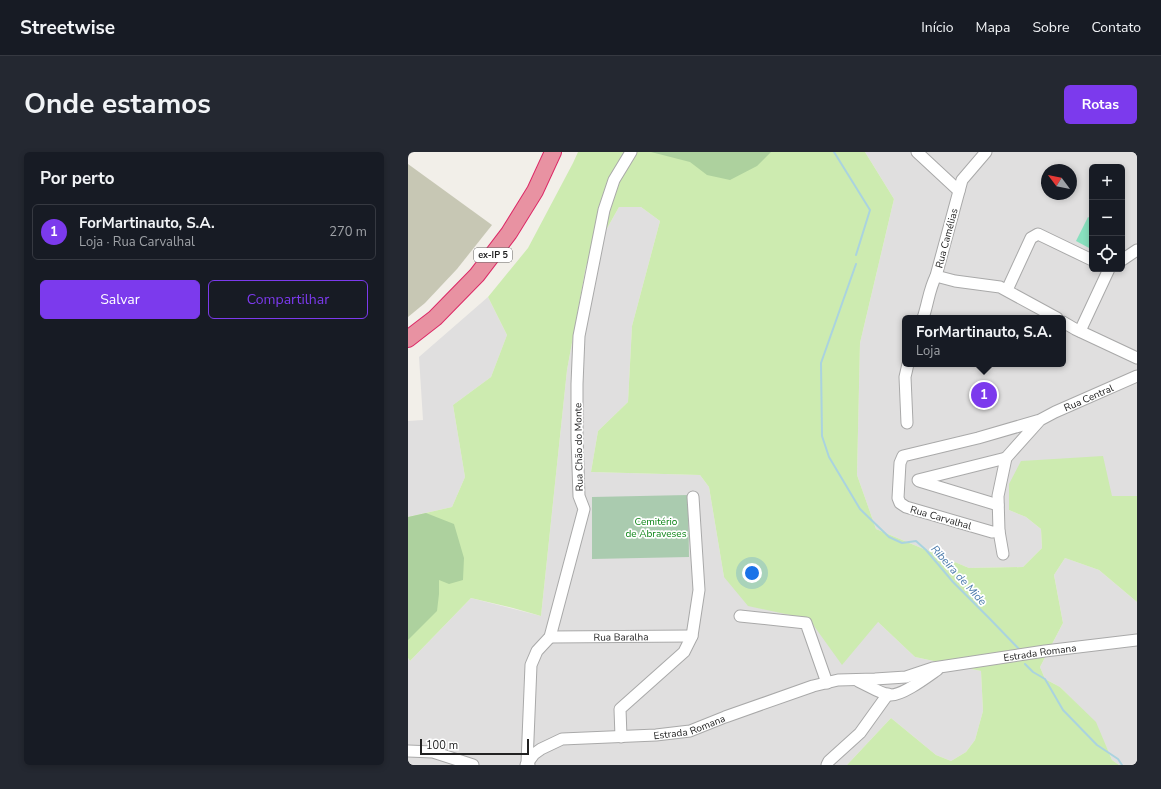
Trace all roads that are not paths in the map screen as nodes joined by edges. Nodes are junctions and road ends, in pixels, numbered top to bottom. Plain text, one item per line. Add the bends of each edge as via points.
1 (554, 152) edge
2 (631, 152) edge
3 (917, 152) edge
4 (986, 152) edge
5 (959, 191) junction
6 (1137, 250) edge
7 (1125, 258) edge
8 (1089, 259) edge
9 (1108, 272) edge
10 (936, 276) junction
11 (1008, 290) junction
12 (924, 315) edge
13 (1052, 315) edge
14 (1066, 324) edge
15 (1080, 331) junction
16 (408, 339) edge
17 (1137, 358) edge
18 (907, 367) edge
19 (1137, 376) edge
20 (1040, 420) junction
21 (907, 423) dead end
22 (1006, 458) junction
23 (693, 497) dead end
24 (998, 505) junction
25 (999, 531) junction
26 (1003, 554) dead end
27 (740, 616) dead end
28 (692, 636) junction
29 (550, 637) junction
30 (1137, 640) edge
31 (943, 667) junction
32 (856, 680) junction
33 (827, 683) junction
34 (888, 694) junction
35 (620, 737) junction
36 (408, 751) edge
37 (527, 764) edge
38 (472, 765) edge
39 (827, 765) edge

1 - 16 highway, ex-IP 5 via 510,233 477,275 435,318
2 - 29 street, Rua Chão do Monte via 614,180 604,210 579,336 577,438 579,496 584,509
3 - 5 street
4 - 5 street, Rua Camélias via 962,180
5 - 10 street, Rua Camélias
6 - 7 street
8 - 11 street via 1038,234 1031,238
9 - 15 street
10 - 11 street, Rua Camélias
10 - 12 street
11 - 13 street, Rua Camélias
14 - 15 street
15 - 17 street
18 - 21 street via 905,377
19 - 20 street, Rua Central
20 - 22 street
20 - 25 street, Rua Carvalhal via 903,456 900,463 900,503 906,507 992,532
22 - 24 street
22 - 24 street via 918,480
23 - 28 street via 700,590
24 - 25 street
25 - 26 street
27 - 33 street via 806,623
28 - 29 street, Rua Baralha
28 - 35 street via 684,652 620,710
29 - 37 street, Rua Chão do Monte via 537,651 531,664
30 - 31 street, Estrada Romana
31 - 32 street, Estrada Romana via 906,677
31 - 34 street, Estrada Romana via 904,691
32 - 33 street, Estrada Romana
32 - 34 street, Estrada Romana
33 - 35 street, Estrada Romana via 690,731
34 - 39 street via 860,733
35 - 37 street, Estrada Romana via 562,739 534,754
36 - 38 street via 433,752

